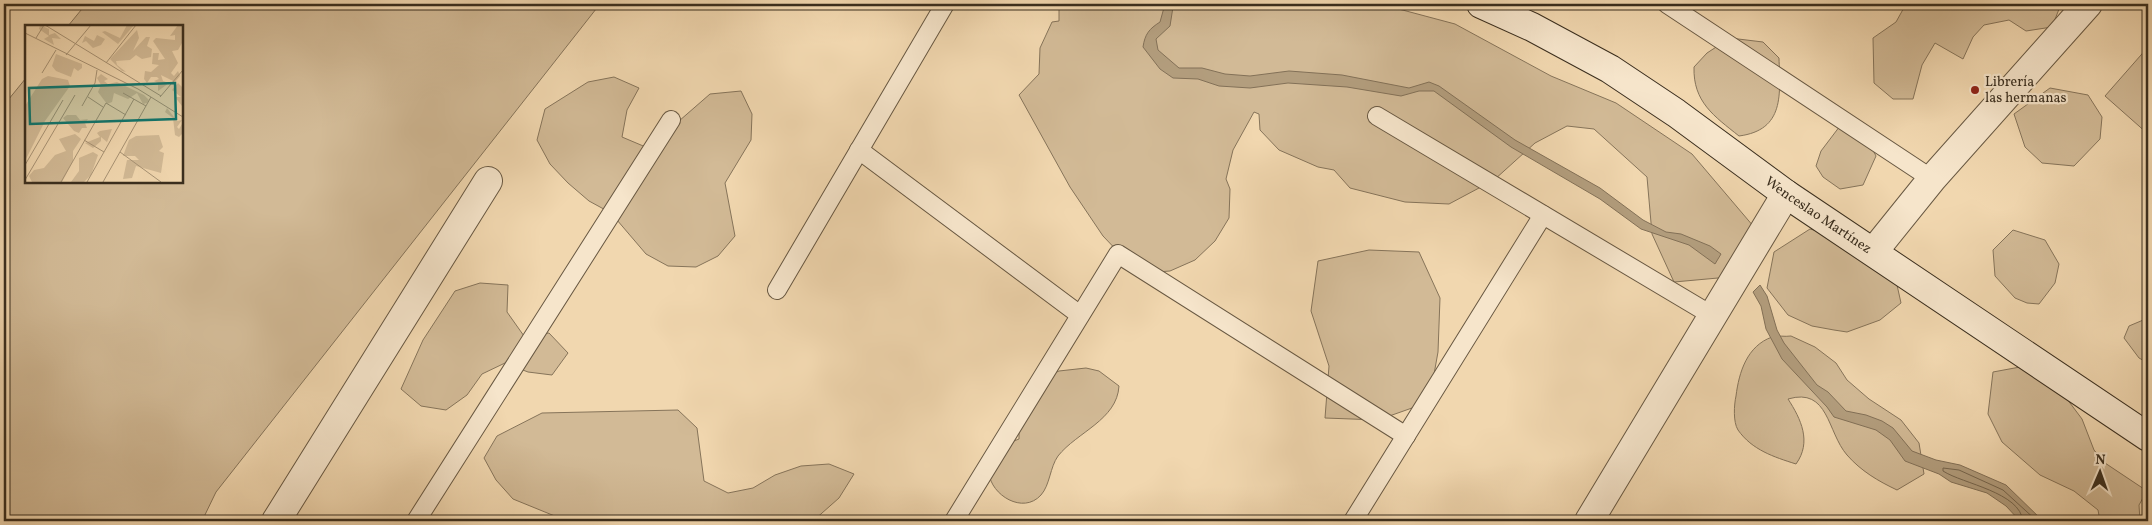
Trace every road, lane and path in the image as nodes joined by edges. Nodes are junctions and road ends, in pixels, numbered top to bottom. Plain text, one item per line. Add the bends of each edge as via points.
1 (945, 4) edge
2 (1481, 4) edge
3 (1667, 4) edge
4 (2088, 4) edge
5 (1377, 116) dead end
6 (671, 120) dead end
7 (859, 150) junction
8 (1932, 179) junction
9 (488, 181) dead end
10 (1786, 194) junction
11 (1543, 215) junction
12 (1874, 251) junction
13 (777, 290) dead end
14 (1080, 315) junction
15 (1713, 316) junction
16 (1406, 436) junction
17 (2148, 437) edge
18 (276, 521) edge
19 (416, 521) edge
20 (954, 521) edge
21 (1353, 521) edge
22 (1589, 521) edge

1 - 7 lane
2 - 10 street, Wenceslao Martínez via 1610,69
3 - 8 lane
4 - 8 street
5 - 11 lane
6 - 19 lane
7 - 13 lane
7 - 14 lane
8 - 12 street
9 - 18 street
10 - 12 street, Wenceslao Martínez
10 - 15 street
11 - 15 lane
11 - 16 lane
12 - 17 street, Wenceslao Martínez
14 - 16 lane via 1118,254
14 - 20 lane
15 - 22 street
16 - 21 lane

